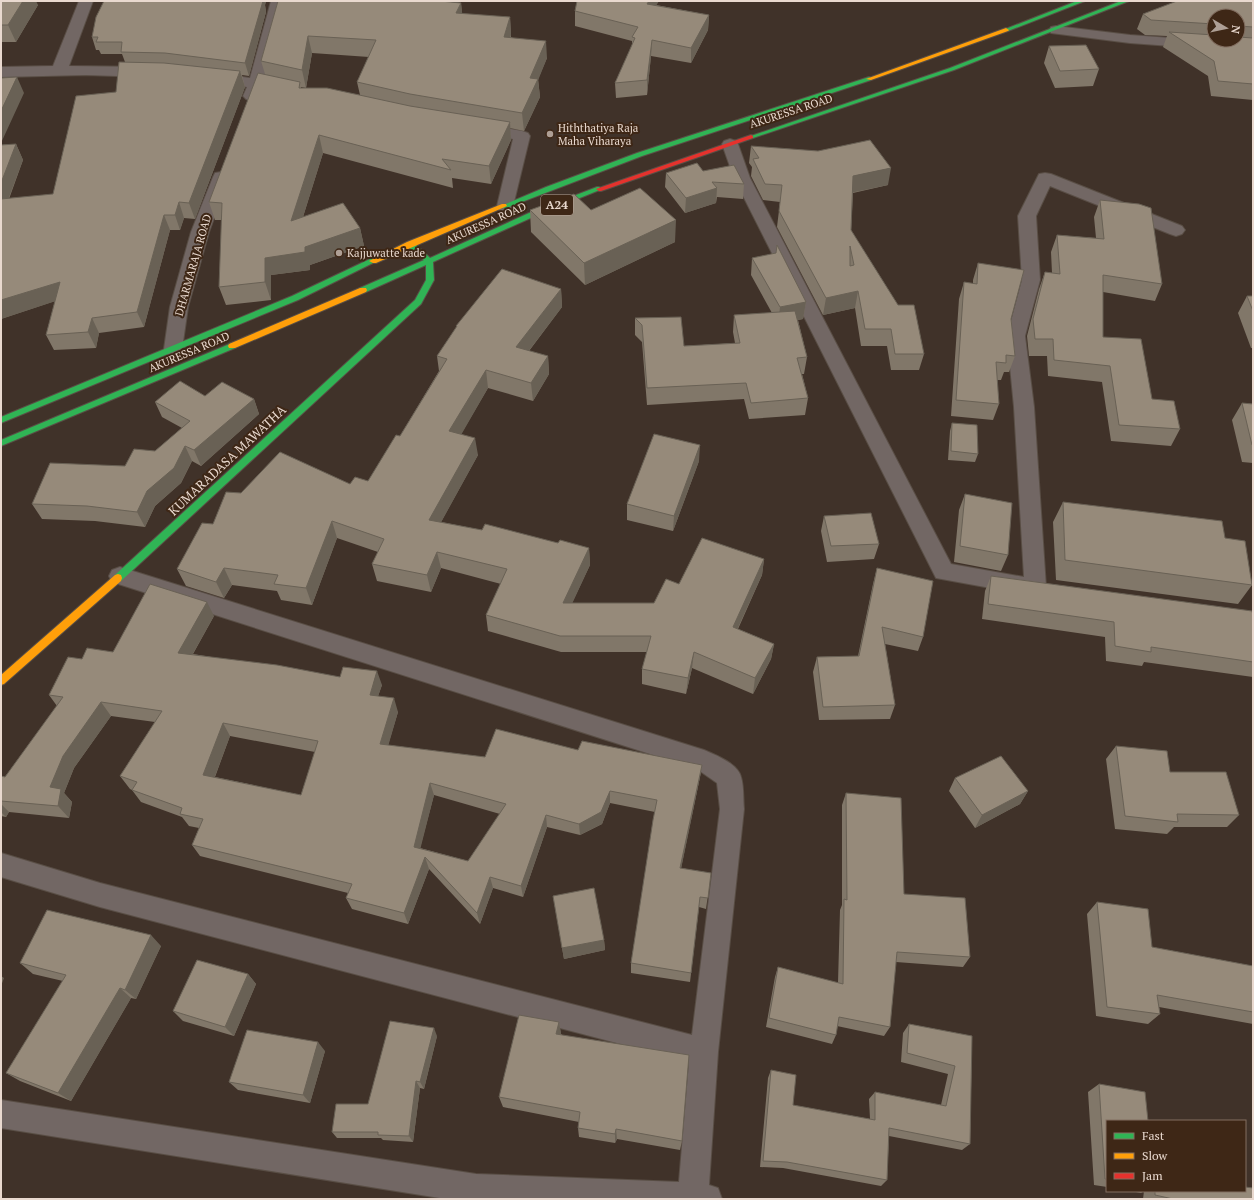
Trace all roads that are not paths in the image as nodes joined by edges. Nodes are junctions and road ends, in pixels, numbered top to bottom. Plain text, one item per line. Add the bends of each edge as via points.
1 (86, 1) edge
2 (278, 1) edge
3 (1082, 1) edge
4 (1126, 1) edge
5 (1056, 30) junction
6 (1253, 48) edge
7 (59, 71) junction
8 (1, 72) edge
9 (161, 72) edge
10 (880, 75) junction
11 (198, 76) edge
12 (256, 83) junction
13 (896, 89) junction
14 (301, 93) edge
15 (245, 113) edge
16 (468, 127) edge
17 (730, 144) junction
18 (225, 165) edge
19 (505, 206) junction
20 (1176, 230) dead end
21 (410, 244) junction
22 (429, 261) junction
23 (173, 349) junction
24 (1, 420) edge
25 (1, 443) edge
26 (120, 576) junction
27 (1035, 587) junction
28 (1058, 590) edge
29 (1, 681) edge
30 (1, 865) edge
31 (704, 1052) junction
32 (1, 1114) edge
33 (475, 1194) edge
34 (701, 1198) edge

1 - 7 street
2 - 12 street
3 - 10 main road, AKURESSA ROAD / A24
4 - 5 main road, AKURESSA ROAD / A24
5 - 6 street via 1130,39
5 - 13 main road, AKURESSA ROAD / A24
7 - 8 street
7 - 9 street
10 - 13 main road
10 - 19 main road, AKURESSA ROAD / A24 via 646,152 559,183
11 - 12 street
12 - 14 street
12 - 15 street
13 - 17 main road, AKURESSA ROAD / A24
16 - 19 street via 522,136
17 - 22 main road, AKURESSA ROAD / A24 via 581,196 490,232
17 - 27 street via 742,178 944,572
18 - 23 street, DHARMARAJA ROAD via 200,232 179,307
19 - 21 main road, AKURESSA ROAD / A24
20 - 27 street via 1045,178 1027,216 1031,280 1016,336 1024,407
21 - 22 main road
21 - 23 main road, AKURESSA ROAD / A24 via 295,298
22 - 25 main road, AKURESSA ROAD / A24
22 - 26 main road, KUMARADASA MAWATHA via 430,280 418,302
23 - 24 main road, AKURESSA ROAD / A24
26 - 29 main road, KUMARADASA MAWATHA
26 - 31 street via 704,761 729,777 732,809
27 - 28 street
30 - 31 street via 100,895
31 - 34 street
32 - 33 street
33 - 34 street

